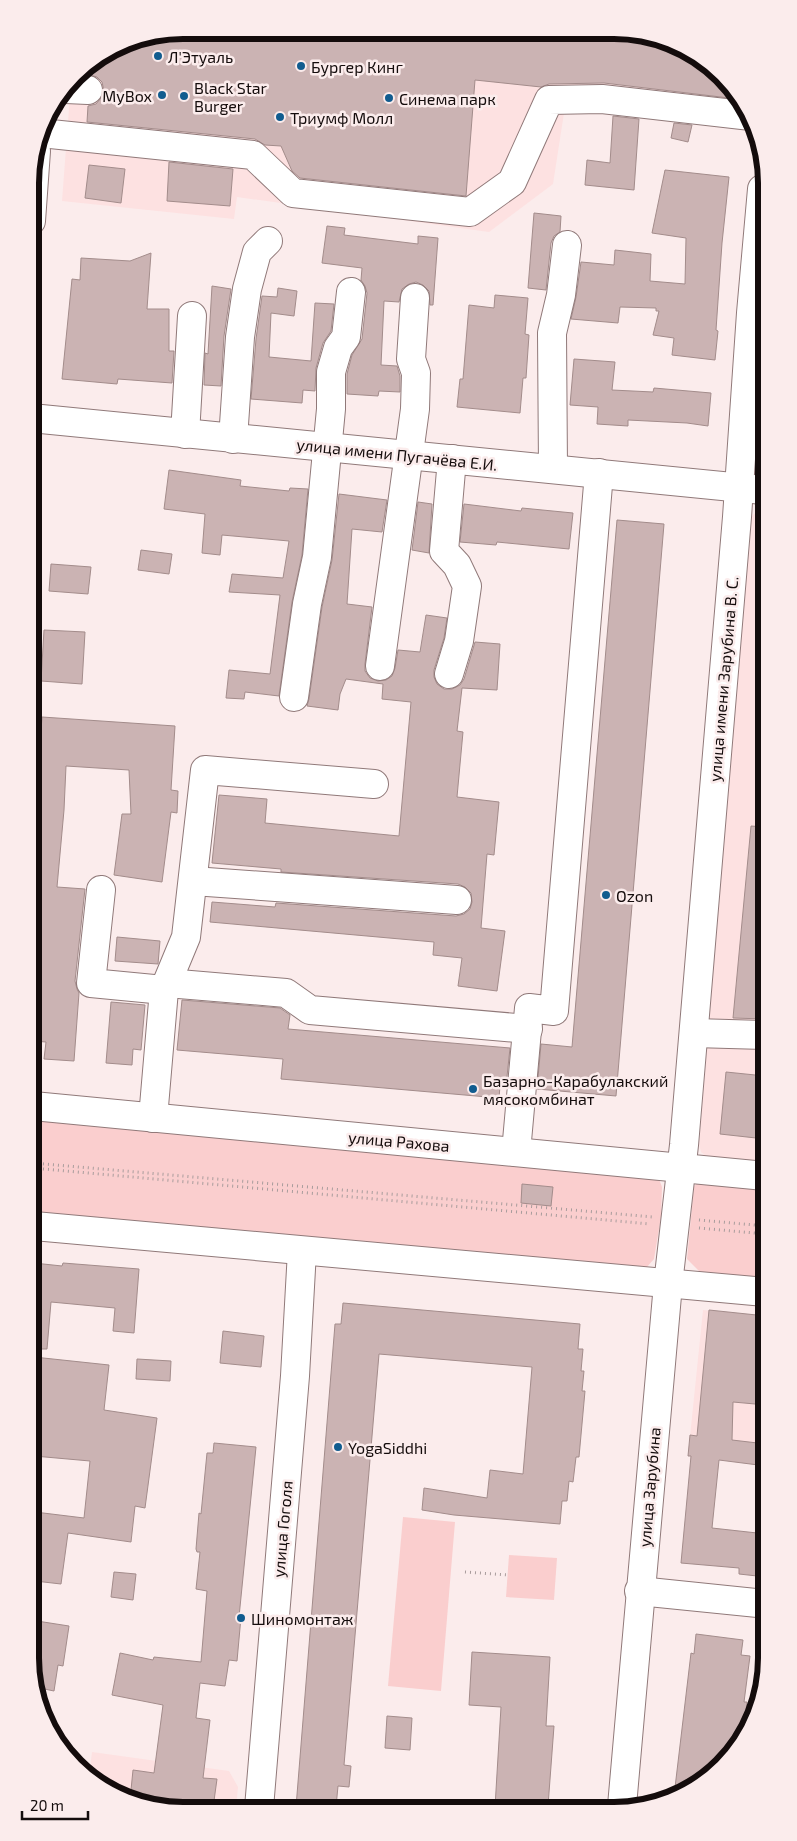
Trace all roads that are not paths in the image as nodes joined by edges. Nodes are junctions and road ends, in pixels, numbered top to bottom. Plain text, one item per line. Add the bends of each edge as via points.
1 (741, 115) edge
2 (47, 134) edge
3 (268, 240) dead end
4 (567, 245) dead end
5 (758, 289) edge
6 (350, 292) dead end
7 (414, 298) dead end
8 (757, 314) edge
9 (192, 316) dead end
10 (39, 419) edge
11 (185, 434) junction
12 (233, 439) junction
13 (328, 447) junction
14 (410, 454) junction
15 (452, 459) junction
16 (553, 469) junction
17 (599, 473) junction
18 (751, 489) edge
19 (380, 666) dead end
20 (449, 674) dead end
21 (294, 697) dead end
22 (374, 784) dead end
23 (193, 881) junction
24 (101, 890) dead end
25 (457, 900) dead end
26 (166, 987) junction
27 (528, 1029) junction
28 (694, 1032) junction
29 (758, 1035) edge
30 (39, 1107) edge
31 (153, 1118) junction
32 (516, 1152) junction
33 (682, 1168) junction
34 (758, 1175) edge
35 (39, 1226) edge
36 (302, 1251) junction
37 (668, 1284) junction
38 (758, 1291) edge
39 (640, 1591) junction
40 (758, 1603) edge
41 (259, 1802) edge
42 (622, 1802) edge

1 - 2 street via 602,99 549,100 512,182 470,212 293,193 253,156
3 - 12 street via 257,252 247,289 240,337
4 - 16 street via 552,333
5 - 8 street, улица имени Зарубина В. С.
6 - 13 street via 346,337 338,348 332,372
7 - 14 street via 411,359 416,373
8 - 18 street, улица имени Зарубина В. С.
9 - 11 street
10 - 11 street, улица имени Пугачёва Е.И.
11 - 12 street, улица имени Пугачёва Е.И.
12 - 13 street, улица имени Пугачёва Е.И.
13 - 14 street, улица имени Пугачёва Е.И.
13 - 21 street via 317,557
14 - 15 street, улица имени Пугачёва Е.И.
14 - 19 street
15 - 16 street, улица имени Пугачёва Е.И.
15 - 20 street via 444,551 457,565 467,586 459,641
16 - 17 street, улица имени Пугачёва Е.И.
17 - 18 street, улица имени Пугачёва Е.И.
17 - 27 street via 554,1011 529,1008
18 - 28 street, улица имени Зарубина В. С.
22 - 23 street via 205,770
23 - 25 street
23 - 26 street via 186,937
24 - 26 street via 90,983
26 - 27 street via 286,993 310,1010
26 - 31 street
27 - 32 street
28 - 29 street
28 - 33 street, улица имени Зарубина В. С.
30 - 31 street, улица Рахова
31 - 32 street, улица Рахова
32 - 33 street, улица Рахова
33 - 34 street, улица Рахова
33 - 37 street, улица Зарубина
35 - 36 street
36 - 37 street
36 - 41 street, улица Гоголя
37 - 38 street
37 - 39 street, улица Зарубина
39 - 40 street
39 - 42 street, улица Зарубина

